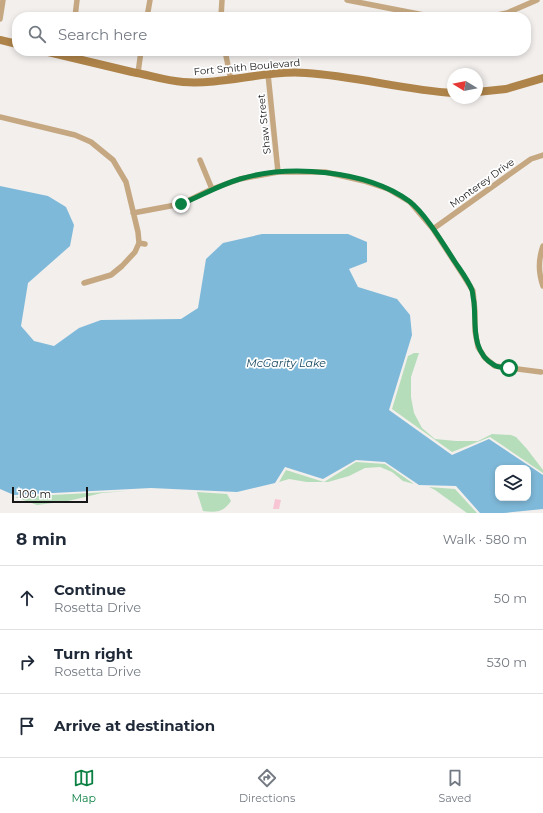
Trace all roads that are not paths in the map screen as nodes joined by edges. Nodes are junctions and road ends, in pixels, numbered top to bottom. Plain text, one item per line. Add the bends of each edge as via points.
1 (4, 0) edge
2 (77, 0) edge
3 (150, 0) edge
4 (222, 0) edge
5 (347, 0) edge
6 (537, 0) edge
7 (75, 12) edge
8 (148, 12) edge
9 (221, 12) edge
10 (408, 12) edge
11 (509, 12) edge
12 (0, 19) edge
13 (0, 40) edge
14 (12, 43) edge
15 (75, 56) edge
16 (140, 56) edge
17 (226, 56) edge
18 (138, 73) junction
19 (268, 74) junction
20 (543, 78) edge
21 (231, 80) junction
22 (483, 91) edge
23 (447, 93) edge
24 (0, 117) edge
25 (543, 155) edge
26 (200, 160) dead end
27 (278, 172) junction
28 (212, 189) junction
29 (133, 213) junction
30 (433, 229) junction
31 (139, 243) junction
32 (145, 244) dead end
33 (543, 246) edge
34 (84, 283) dead end
35 (543, 286) edge
36 (542, 371) edge

1 - 12 street
2 - 7 street
3 - 8 street
4 - 9 street
5 - 10 street
6 - 11 street
13 - 14 street
15 - 18 street, Fort Smith Boulevard
16 - 18 street
17 - 21 street
18 - 21 street, Fort Smith Boulevard via 183,82
19 - 21 street, Fort Smith Boulevard
19 - 23 street, Fort Smith Boulevard via 304,73 335,76 428,92
19 - 27 street, Shaw Street
20 - 22 street via 506,89
24 - 29 street via 75,135 91,142 113,160 126,182
25 - 30 street, Monterey Drive via 531,159
26 - 28 street
27 - 28 street via 240,179
27 - 30 street via 325,172 388,189 410,202
28 - 29 street via 181,204
29 - 31 street
30 - 36 street via 473,291 476,339 485,358 495,366
31 - 32 street
31 - 34 street via 135,252 112,275
33 - 35 street via 539,261

